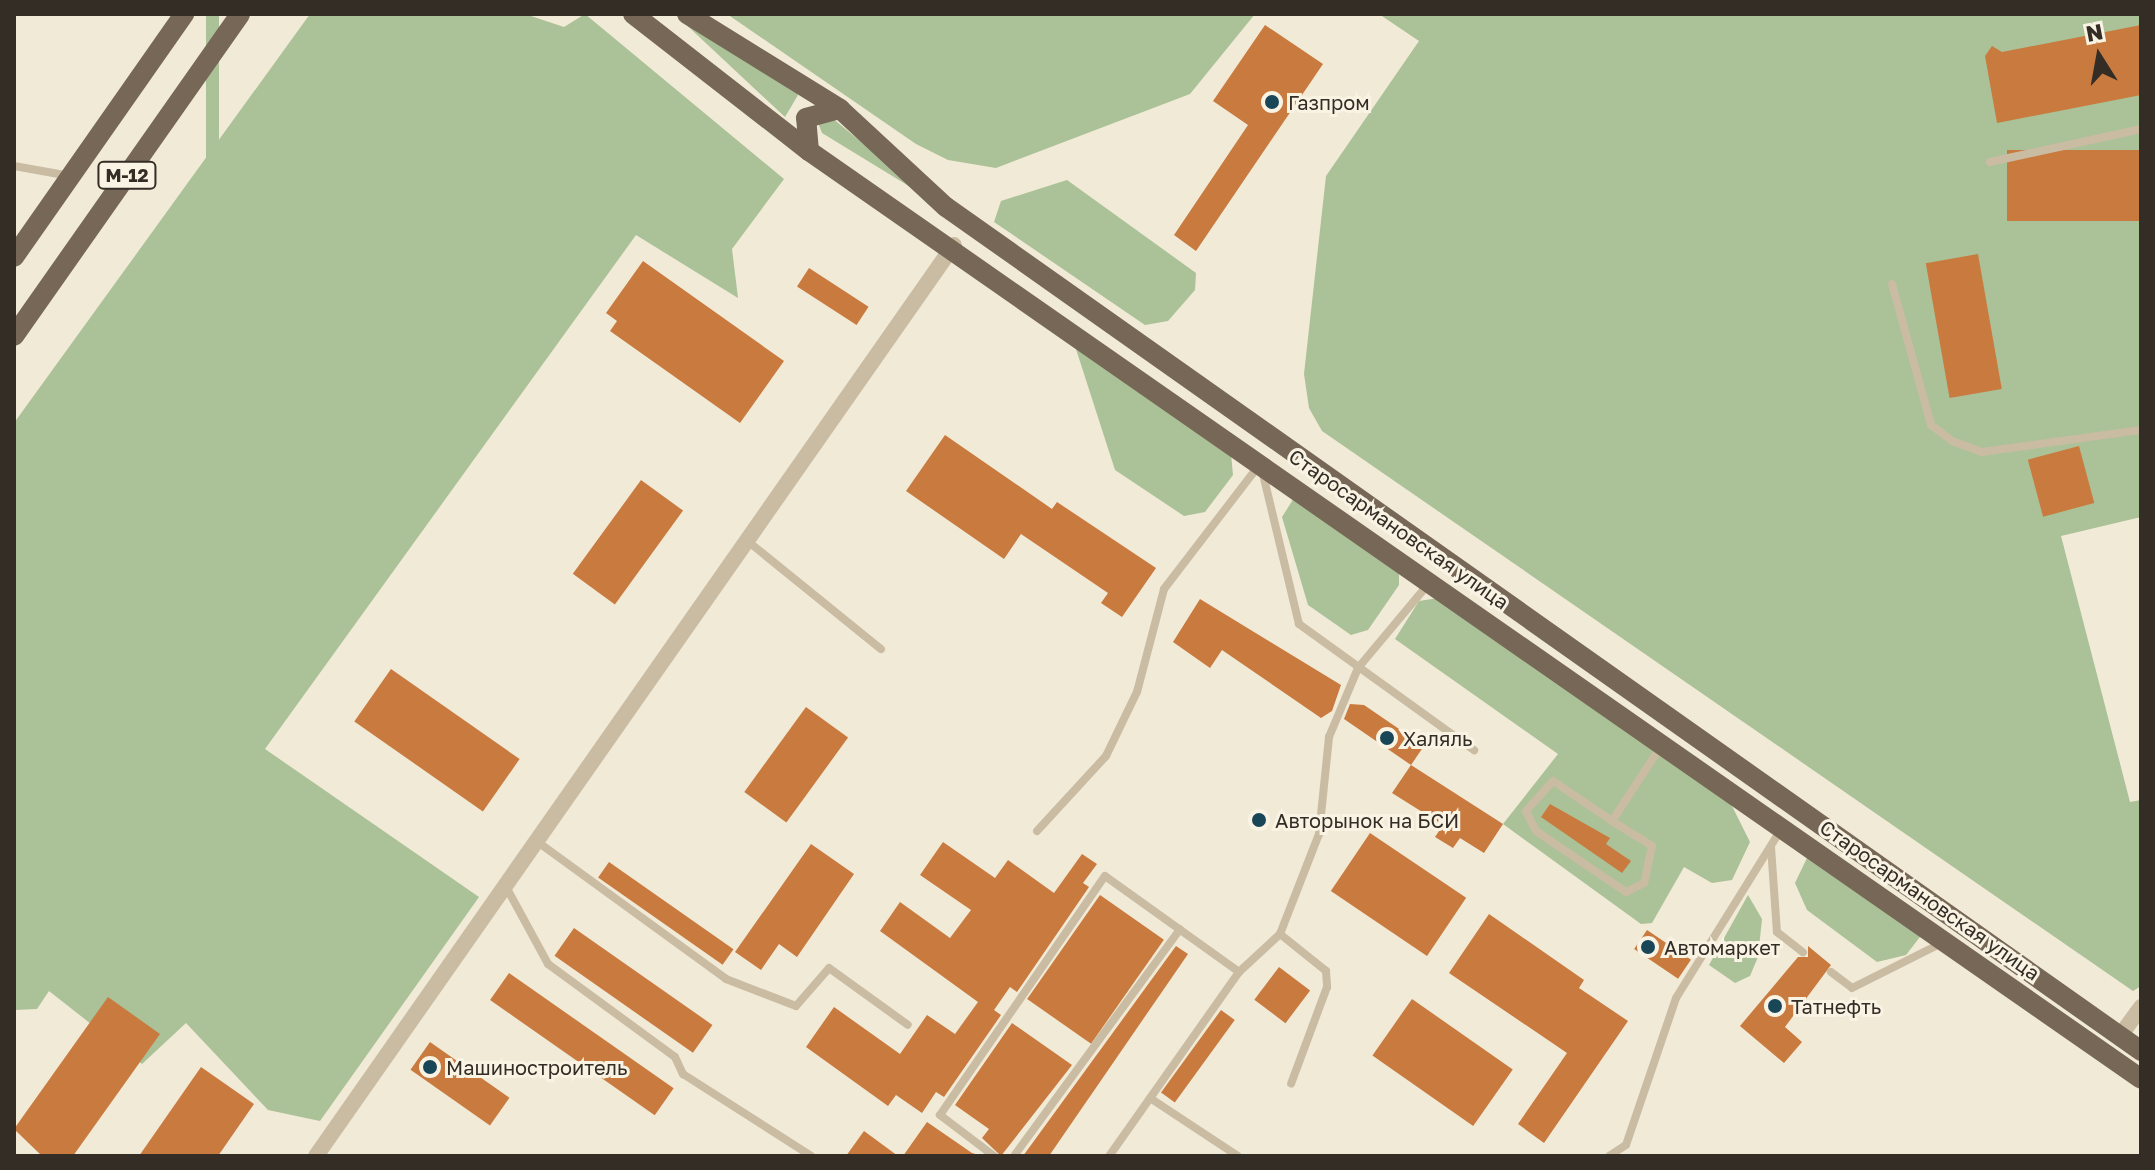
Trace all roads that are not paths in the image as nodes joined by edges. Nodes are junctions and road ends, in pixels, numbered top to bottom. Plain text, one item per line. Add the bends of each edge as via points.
1 (184, 14) edge
2 (240, 14) edge
3 (633, 14) edge
4 (687, 14) edge
5 (840, 109) junction
6 (2141, 129) edge
7 (809, 151) junction
8 (1990, 162) dead end
9 (14, 166) edge
10 (70, 176) junction
11 (20, 241) edge
12 (954, 245) junction
13 (14, 257) edge
14 (1892, 284) dead end
15 (14, 336) edge
16 (2141, 430) edge
17 (1262, 462) junction
18 (744, 538) junction
19 (1430, 581) junction
20 (881, 649) dead end
21 (1358, 668) junction
22 (1663, 742) junction
23 (1474, 750) dead end
24 (1612, 821) junction
25 (1783, 826) junction
26 (1037, 831) dead end
27 (535, 840) junction
28 (1771, 846) junction
29 (504, 884) junction
30 (1180, 929) junction
31 (1280, 934) junction
32 (1948, 940) junction
33 (1803, 952) dead end
34 (1239, 972) junction
35 (1831, 972) dead end
36 (2141, 1007) edge
37 (908, 1025) dead end
38 (2120, 1036) junction
39 (2141, 1051) edge
40 (2141, 1079) edge
41 (1291, 1084) dead end
42 (1150, 1098) junction
43 (316, 1156) edge
44 (811, 1156) edge
45 (994, 1156) edge
46 (1014, 1156) edge
47 (1109, 1156) edge
48 (1238, 1156) edge
49 (1609, 1156) edge

1 - 10 main road, М-12
2 - 15 main road, М-12
3 - 7 main road, Старосармановская улица
4 - 5 main road, Старосармановская улица
5 - 7 main road via 806,118
5 - 38 main road, Старосармановская улица via 946,207
6 - 8 lane
7 - 12 main road, Старосармановская улица
9 - 10 lane
10 - 11 main road, М-12
11 - 13 main road, М-12
12 - 17 main road, Старосармановская улица
12 - 18 street
14 - 16 lane via 1931,425 1952,441 1982,452
17 - 19 main road, Старосармановская улица
17 - 21 lane via 1299,624
17 - 26 lane via 1164,589 1137,692 1106,756
18 - 20 lane
18 - 27 street
19 - 21 lane
19 - 22 main road, Старосармановская улица
21 - 23 lane
21 - 31 lane via 1329,737 1319,834
22 - 24 lane
22 - 25 main road, Старосармановская улица
24 - 24 lane via 1652,846 1644,883 1626,892 1536,831 1526,811 1553,781
25 - 28 lane
25 - 32 main road, Старосармановская улица
27 - 29 street
27 - 37 lane via 726,979 796,1006 829,968
28 - 33 lane via 1777,932
28 - 49 lane via 1669,1012 1626,1145
29 - 43 street
29 - 44 lane via 548,964 675,1057 683,1074
30 - 34 lane
30 - 45 lane via 1105,876 940,1115
30 - 46 lane
31 - 34 lane
31 - 41 lane via 1326,971 1327,987
32 - 35 lane via 1852,988
32 - 40 main road, Старосармановская улица
34 - 42 lane
36 - 38 street
38 - 39 main road, Старосармановская улица
42 - 47 lane
42 - 48 lane

